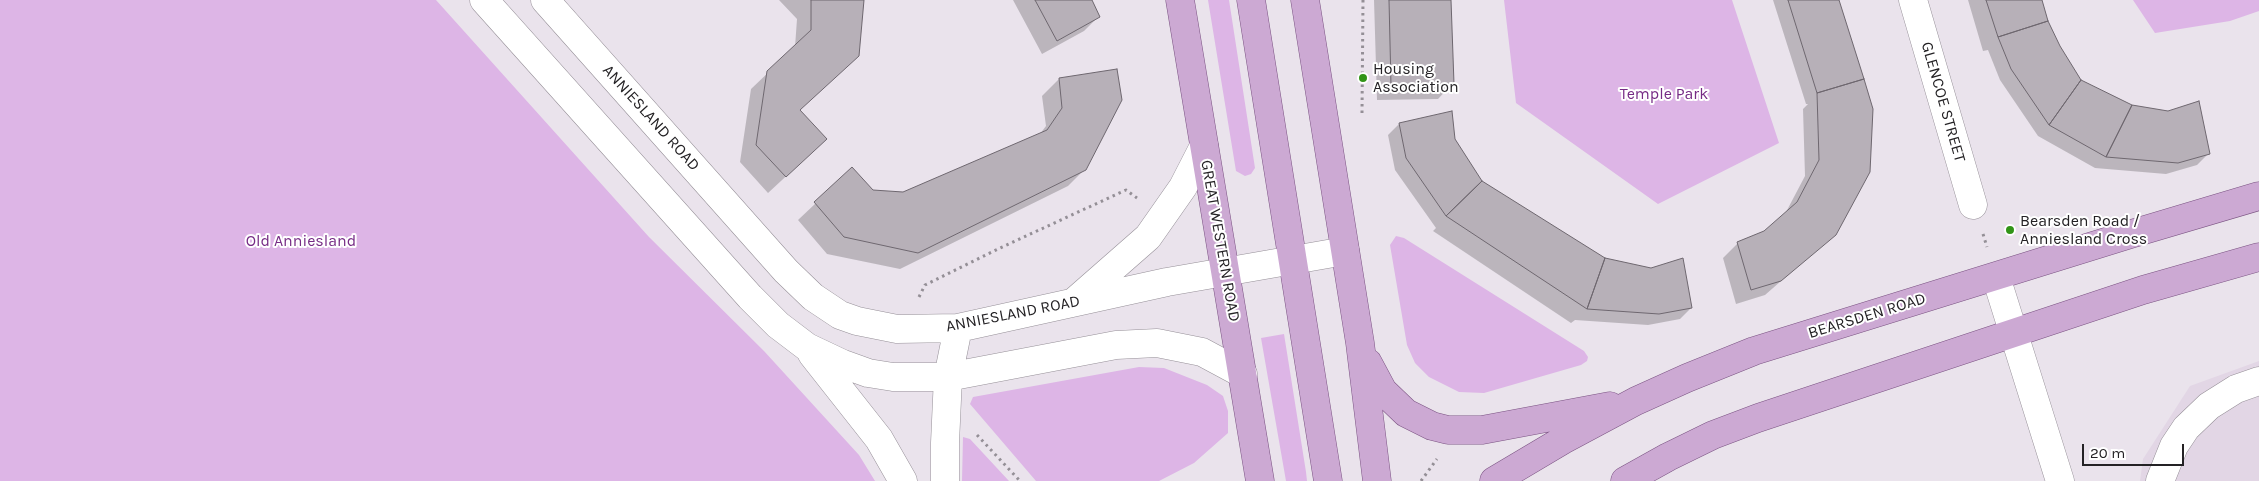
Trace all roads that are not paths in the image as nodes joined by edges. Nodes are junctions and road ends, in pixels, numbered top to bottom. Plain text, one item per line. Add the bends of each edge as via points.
1 (484, 0) edge
2 (545, 0) edge
3 (1180, 0) edge
4 (1251, 0) edge
5 (1305, 0) edge
6 (1913, 0) edge
7 (1204, 146) junction
8 (2259, 196) edge
9 (1973, 205) road end
10 (1345, 250) junction
11 (2259, 257) edge
12 (1293, 260) junction
13 (1226, 273) junction
14 (1996, 277) junction
15 (1072, 304) junction
16 (958, 328) junction
17 (2013, 332) junction
18 (1360, 343) junction
19 (806, 346) junction
20 (1243, 374) junction
21 (948, 377) junction
22 (2259, 381) edge
23 (1636, 401) junction
24 (1713, 435) junction
25 (2051, 479) edge
26 (903, 481) edge
27 (945, 481) edge
28 (1260, 481) edge
29 (1328, 481) edge
30 (1377, 481) edge
31 (1494, 481) edge
32 (1625, 481) edge
33 (1654, 481) edge
34 (2160, 481) edge

1 - 19 street via 750,297 778,325
2 - 16 street, ANNIESLAND ROAD via 786,271 814,297 840,315 857,321 897,328
3 - 7 main road, GREAT WESTERN ROAD
4 - 12 main road
5 - 10 main road
6 - 9 street, GLENCOE STREET
7 - 13 main road, GREAT WESTERN ROAD
7 - 15 street via 1183,187 1148,237
8 - 14 main road, BEARSDEN ROAD
10 - 12 street, ANNIESLAND ROAD
10 - 18 main road
11 - 17 main road
12 - 13 street, ANNIESLAND ROAD
12 - 29 main road
13 - 15 street, ANNIESLAND ROAD via 1167,282
13 - 20 main road, GREAT WESTERN ROAD
14 - 17 street
14 - 23 main road, BEARSDEN ROAD via 1754,352
15 - 16 street, ANNIESLAND ROAD
16 - 21 street
17 - 24 main road
17 - 25 street
18 - 23 main road via 1383,391 1406,414 1444,429 1482,430
18 - 30 main road
19 - 21 street via 868,373 893,377
19 - 26 street via 879,440
20 - 21 street via 1202,352 1138,342
20 - 28 main road, GREAT WESTERN ROAD
21 - 27 street
22 - 34 street via 2236,389 2209,406 2186,428 2174,446
23 - 31 main road, BEARSDEN ROAD
24 - 32 main road
24 - 33 main road

